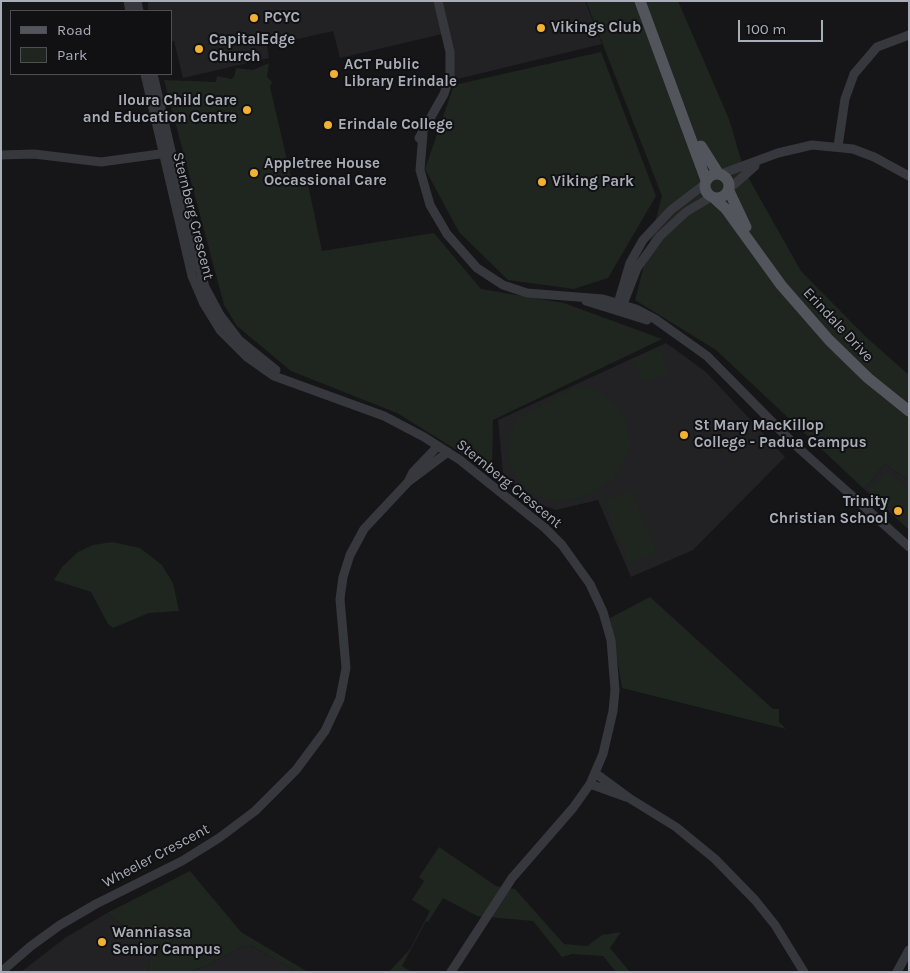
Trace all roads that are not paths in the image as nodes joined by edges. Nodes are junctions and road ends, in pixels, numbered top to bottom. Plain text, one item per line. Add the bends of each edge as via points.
1 (438, 1) edge
2 (640, 1) edge
3 (909, 35) edge
4 (145, 75) edge
5 (153, 75) edge
6 (675, 92) junction
7 (838, 146) junction
8 (166, 149) junction
9 (1, 155) edge
10 (770, 156) junction
11 (719, 174) junction
12 (909, 176) edge
13 (706, 182) junction
14 (729, 189) junction
15 (712, 197) junction
16 (756, 249) junction
17 (632, 279) junction
18 (622, 284) junction
19 (580, 298) junction
20 (603, 300) junction
21 (619, 307) junction
22 (636, 310) junction
23 (662, 324) junction
24 (909, 411) edge
25 (422, 436) junction
26 (438, 446) junction
27 (448, 452) junction
28 (424, 460) junction
29 (408, 482) junction
30 (909, 547) edge
31 (595, 773) junction
32 (590, 784) junction
33 (629, 798) junction
34 (909, 950) edge
35 (1, 972) edge
36 (451, 972) edge
37 (804, 972) edge
38 (896, 972) edge

1 - 19 street via 450,52 450,76 417,146 415,165 425,202 459,250 489,278 527,293
2 - 6 main road, Erindale Drive
3 - 7 street via 877,47 854,74 845,100
4 - 8 street, Sternberg Crescent
5 - 8 street, Sternberg Crescent
6 - 11 main road, Erindale Drive via 706,158
6 - 13 main road, Erindale Drive
7 - 10 street via 804,147
7 - 12 street via 874,157
8 - 9 street via 125,160 94,162 34,154
8 - 25 street, Sternberg Crescent via 192,276 204,304 234,345 261,368 382,415
10 - 11 street
10 - 14 street via 741,176
11 - 13 main road via 711,175
11 - 14 main road, Erindale Drive via 729,181
13 - 15 main road, Erindale Drive via 706,191
13 - 18 street via 652,229 630,263
14 - 15 main road via 721,198
14 - 16 main road, Erindale Drive
15 - 16 main road, Erindale Drive via 726,209
15 - 17 street via 686,212 660,236
16 - 24 main road, Erindale Drive via 829,340 868,378
17 - 21 street
17 - 22 street via 631,300
18 - 20 street via 614,296
18 - 21 street
19 - 20 street
19 - 21 street
20 - 21 street
21 - 22 street
21 - 23 street
22 - 23 street
23 - 30 street via 708,356 794,444
25 - 26 street, Sternberg Crescent
25 - 28 street via 426,447
26 - 27 street, Sternberg Crescent
26 - 28 street, Wheeler Crescent
27 - 29 street, Wheeler Crescent
27 - 31 street, Sternberg Crescent via 556,538 580,568 599,602 610,640 615,690 609,734
28 - 29 street, Wheeler Crescent
29 - 35 street, Wheeler Crescent via 364,529 347,562 340,599 344,683 335,713 320,739 286,780 241,821 196,853 60,925
31 - 32 street, Sternberg Crescent
31 - 33 street
32 - 33 street
32 - 36 street, Sternberg Crescent via 512,878
33 - 37 street via 676,827 737,880 775,924
34 - 38 street

